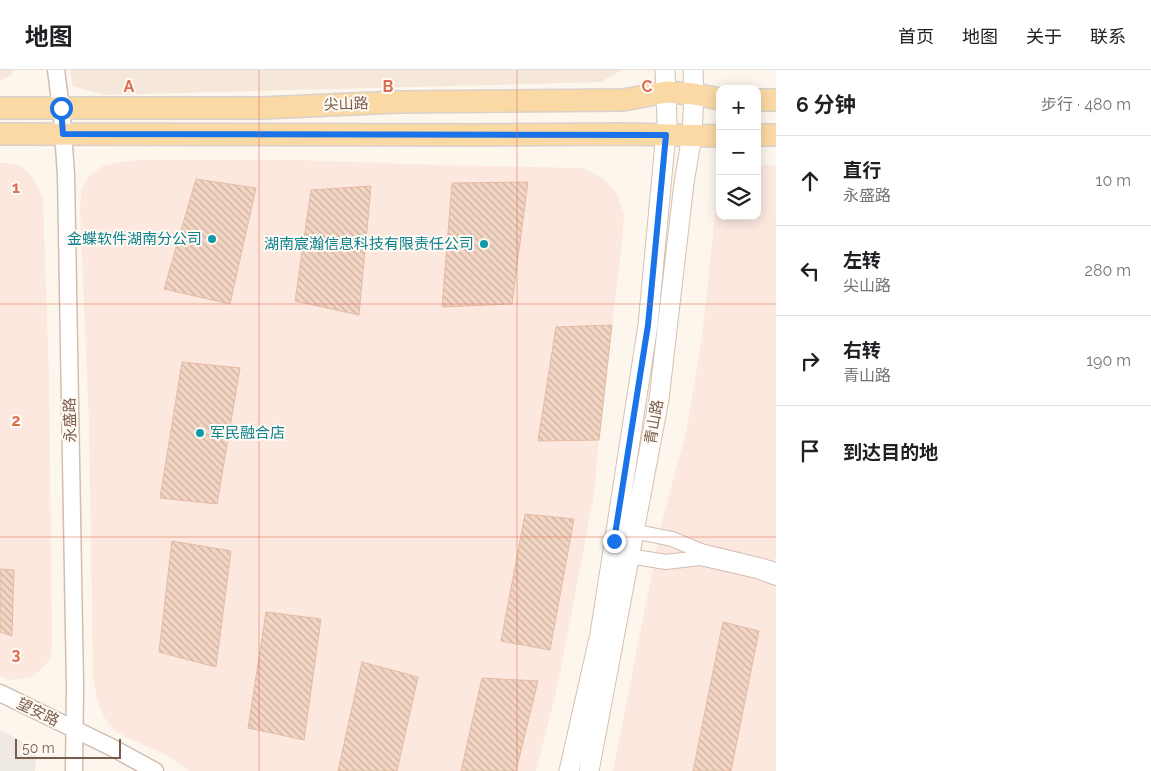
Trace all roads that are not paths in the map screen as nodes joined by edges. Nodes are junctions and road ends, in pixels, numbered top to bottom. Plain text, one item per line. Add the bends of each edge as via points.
1 (48, 70) edge
2 (56, 70) edge
3 (665, 70) edge
4 (693, 70) edge
5 (666, 92) junction
6 (694, 94) junction
7 (716, 98) edge
8 (761, 100) edge
9 (776, 100) edge
10 (0, 108) edge
11 (57, 108) junction
12 (0, 134) edge
13 (59, 134) junction
14 (666, 135) junction
15 (692, 135) junction
16 (761, 135) edge
17 (776, 135) edge
18 (716, 136) edge
19 (634, 531) junction
20 (614, 541) junction
21 (629, 556) junction
22 (776, 570) edge
23 (776, 578) edge
24 (0, 693) edge
25 (0, 702) edge
26 (71, 732) junction
27 (66, 771) edge
28 (74, 771) edge
29 (141, 771) edge
30 (156, 771) edge
31 (570, 771) edge
32 (589, 771) edge

1 - 11 street, 永盛路
2 - 11 street, 永盛路
3 - 5 main road, 青山路
4 - 6 main road, 青山路
5 - 6 main road, 尖山路
5 - 11 main road, 尖山路 via 623,100 398,102 261,108
5 - 14 main road, 青山路
6 - 7 main road, 尖山路
6 - 15 main road, 青山路
8 - 9 main road
10 - 11 main road, 尖山路
11 - 13 street, 永盛路
12 - 13 main road, 尖山路
13 - 14 main road, 尖山路
13 - 26 street, 永盛路 via 57,174
14 - 15 main road, 尖山路
14 - 20 main road, 青山路 via 648,325
15 - 18 main road, 尖山路
15 - 19 main road, 青山路 via 659,399
16 - 17 main road
19 - 20 street
19 - 21 main road, 青山路
19 - 22 street
20 - 21 street
20 - 31 main road, 青山路 via 600,634
21 - 23 street via 666,562 700,558
21 - 32 main road, 青山路
24 - 26 street, 望安路
25 - 26 street, 望安路
26 - 27 street, 永盛路
26 - 28 street, 永盛路
26 - 29 street, 望安路
26 - 30 street, 望安路 via 113,748

